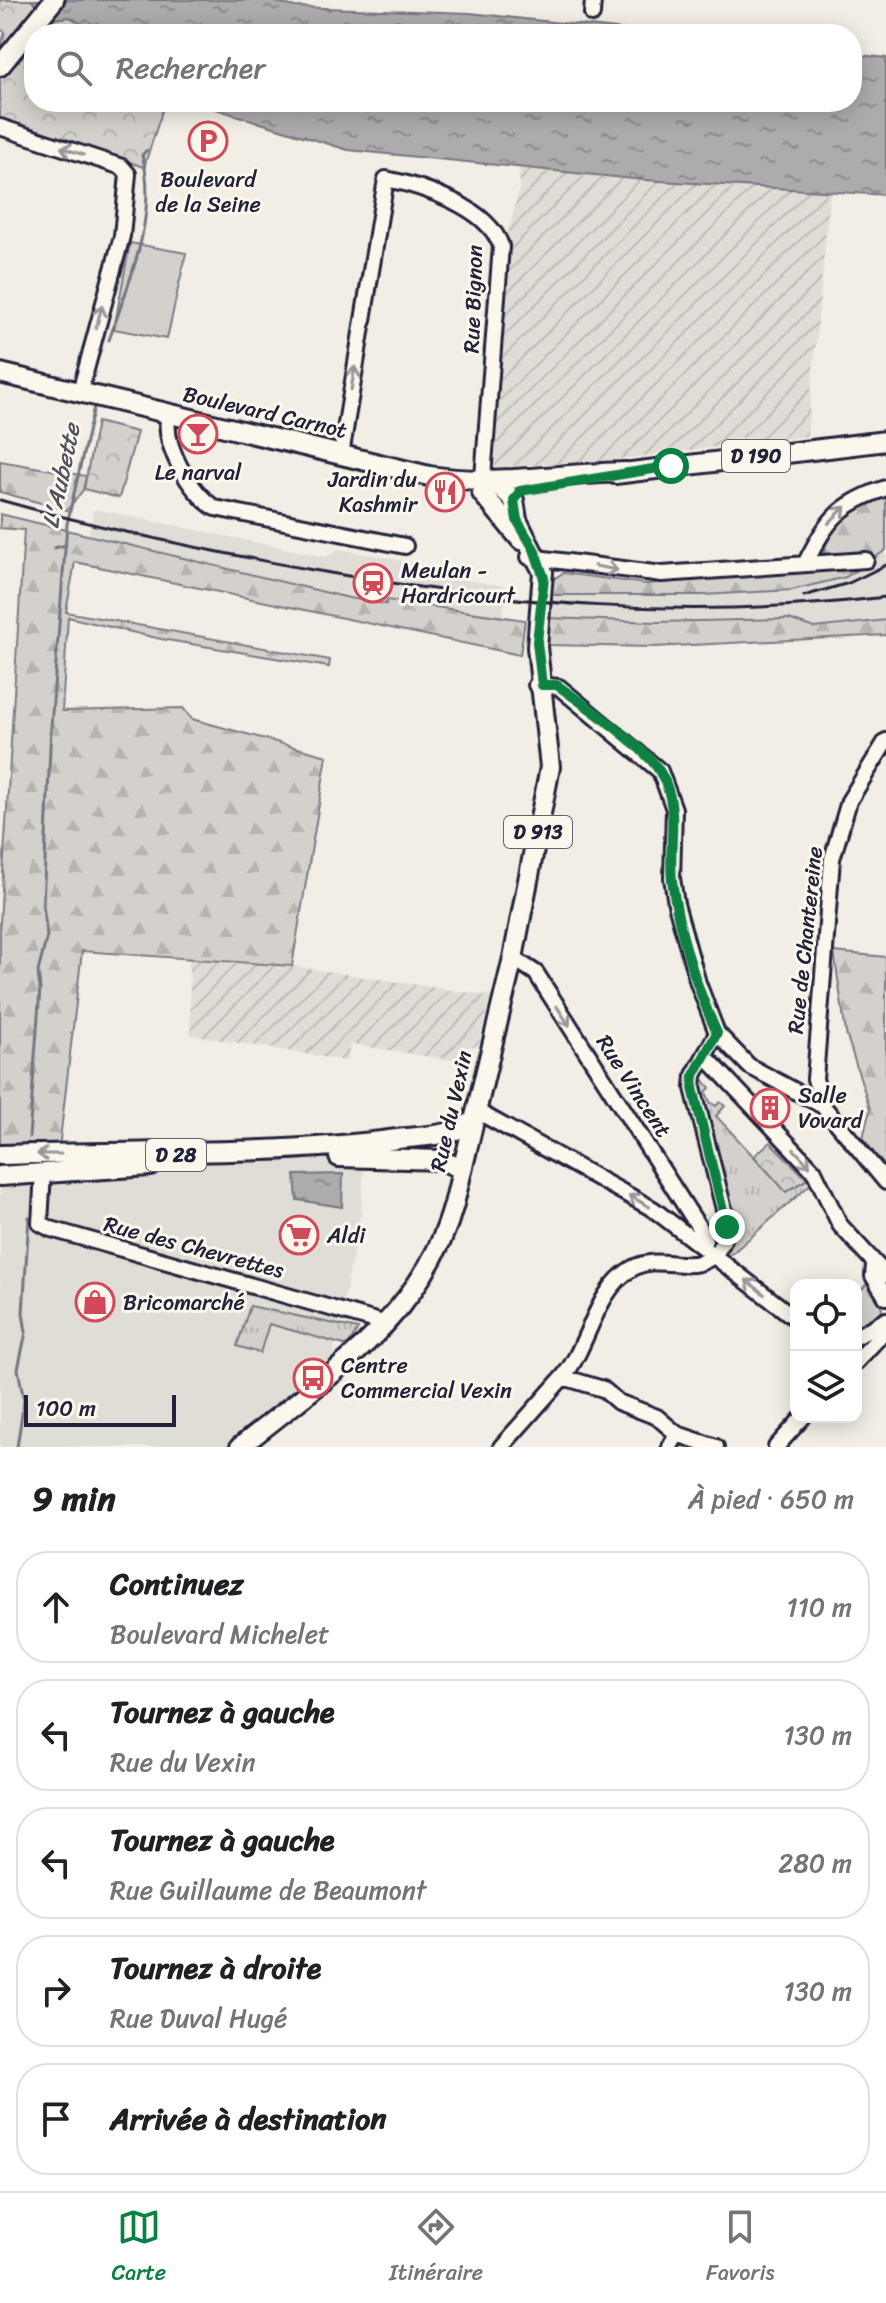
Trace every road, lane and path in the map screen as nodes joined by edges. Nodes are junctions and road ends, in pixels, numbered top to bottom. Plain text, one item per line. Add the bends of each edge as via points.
1 (54, 0) edge
2 (33, 24) edge
3 (24, 36) edge
4 (3, 64) edge
5 (0, 83) edge
6 (0, 127) edge
7 (0, 373) edge
8 (85, 394) junction
9 (169, 414) junction
10 (886, 441) edge
11 (341, 455) junction
12 (886, 488) edge
13 (500, 490) junction
14 (405, 546) dead end
15 (534, 557) junction
16 (866, 560) dead end
17 (806, 562) junction
18 (539, 685) junction
19 (886, 741) edge
20 (513, 958) junction
21 (722, 1038) junction
22 (706, 1060) junction
23 (823, 1106) junction
24 (474, 1115) junction
25 (453, 1132) junction
26 (468, 1144) junction
27 (0, 1155) edge
28 (359, 1157) junction
29 (462, 1169) junction
30 (43, 1172) junction
31 (0, 1176) edge
32 (886, 1182) edge
33 (708, 1249) junction
34 (880, 1271) edge
35 (886, 1297) edge
36 (790, 1314) edge
37 (886, 1320) edge
38 (387, 1324) junction
39 (886, 1330) edge
40 (862, 1334) edge
41 (862, 1356) edge
42 (563, 1377) junction
43 (798, 1423) edge
44 (674, 1441) edge
45 (240, 1447) edge
46 (501, 1447) edge
47 (716, 1447) edge
48 (776, 1447) edge

1 - 2 main road
3 - 4 main road
4 - 5 main road
8 -> 6 street via 122,236 128,178 122,167
7 - 8 main road, D 190
8 - 9 main road, Boulevard Carnot / D 190
9 - 11 main road, Boulevard Carnot / D 190
9 - 14 street via 165,426 174,451 199,495 215,508
10 - 13 main road, D 190 via 626,472 562,473
11 - 13 main road, Boulevard Carnot / D 190
11 -> 13 street, Rue Bignon via 386,179 448,198 491,226 501,246
17 -> 12 street via 834,515 853,500
13 - 15 main road, Rue du Vexin / D 913
15 -> 17 street via 662,574
15 - 18 main road, Rue du Vexin / D 913 via 544,578 537,642
16 - 17 street
18 - 20 main road, Rue du Vexin / D 913 via 549,774
18 - 21 street via 559,687 660,771 673,800 676,904 698,983
19 - 23 street, Rue de Chantereine via 849,801 832,859 815,1079
20 - 24 main road, Rue du Vexin / D 913
20 -> 33 street, Rue Vincent via 536,973
21 - 22 street
21 - 23 street via 764,1076
22 - 33 street via 694,1075 693,1088 727,1233
22 -> 34 street via 814,1171 840,1225
23 - 32 street
24 - 25 main road, D 28
24 - 26 main road, Rue du Vexin / D 913
33 -> 24 street via 653,1209
25 - 26 main road
25 -> 27 main road, D 28 via 351,1145 187,1155
26 - 28 main road, D 28
26 - 29 main road, Rue du Vexin / D 913
28 - 29 main road via 441,1160
28 - 30 main road, D 28
29 - 38 main road, Rue du Vexin / D 913 via 437,1253 410,1299
30 - 31 main road, D 28
30 - 38 street, Rue des Chevrettes via 40,1223 51,1229
36 -> 33 street
33 - 42 street via 700,1265 659,1261 626,1272 610,1290
34 - 35 street via 873,1276
37 - 40 street
38 - 45 main road, Rue du Vexin / D 913
39 - 41 street
42 - 44 street via 597,1386 618,1402 657,1417
42 - 46 street
43 - 48 street
44 - 47 street

